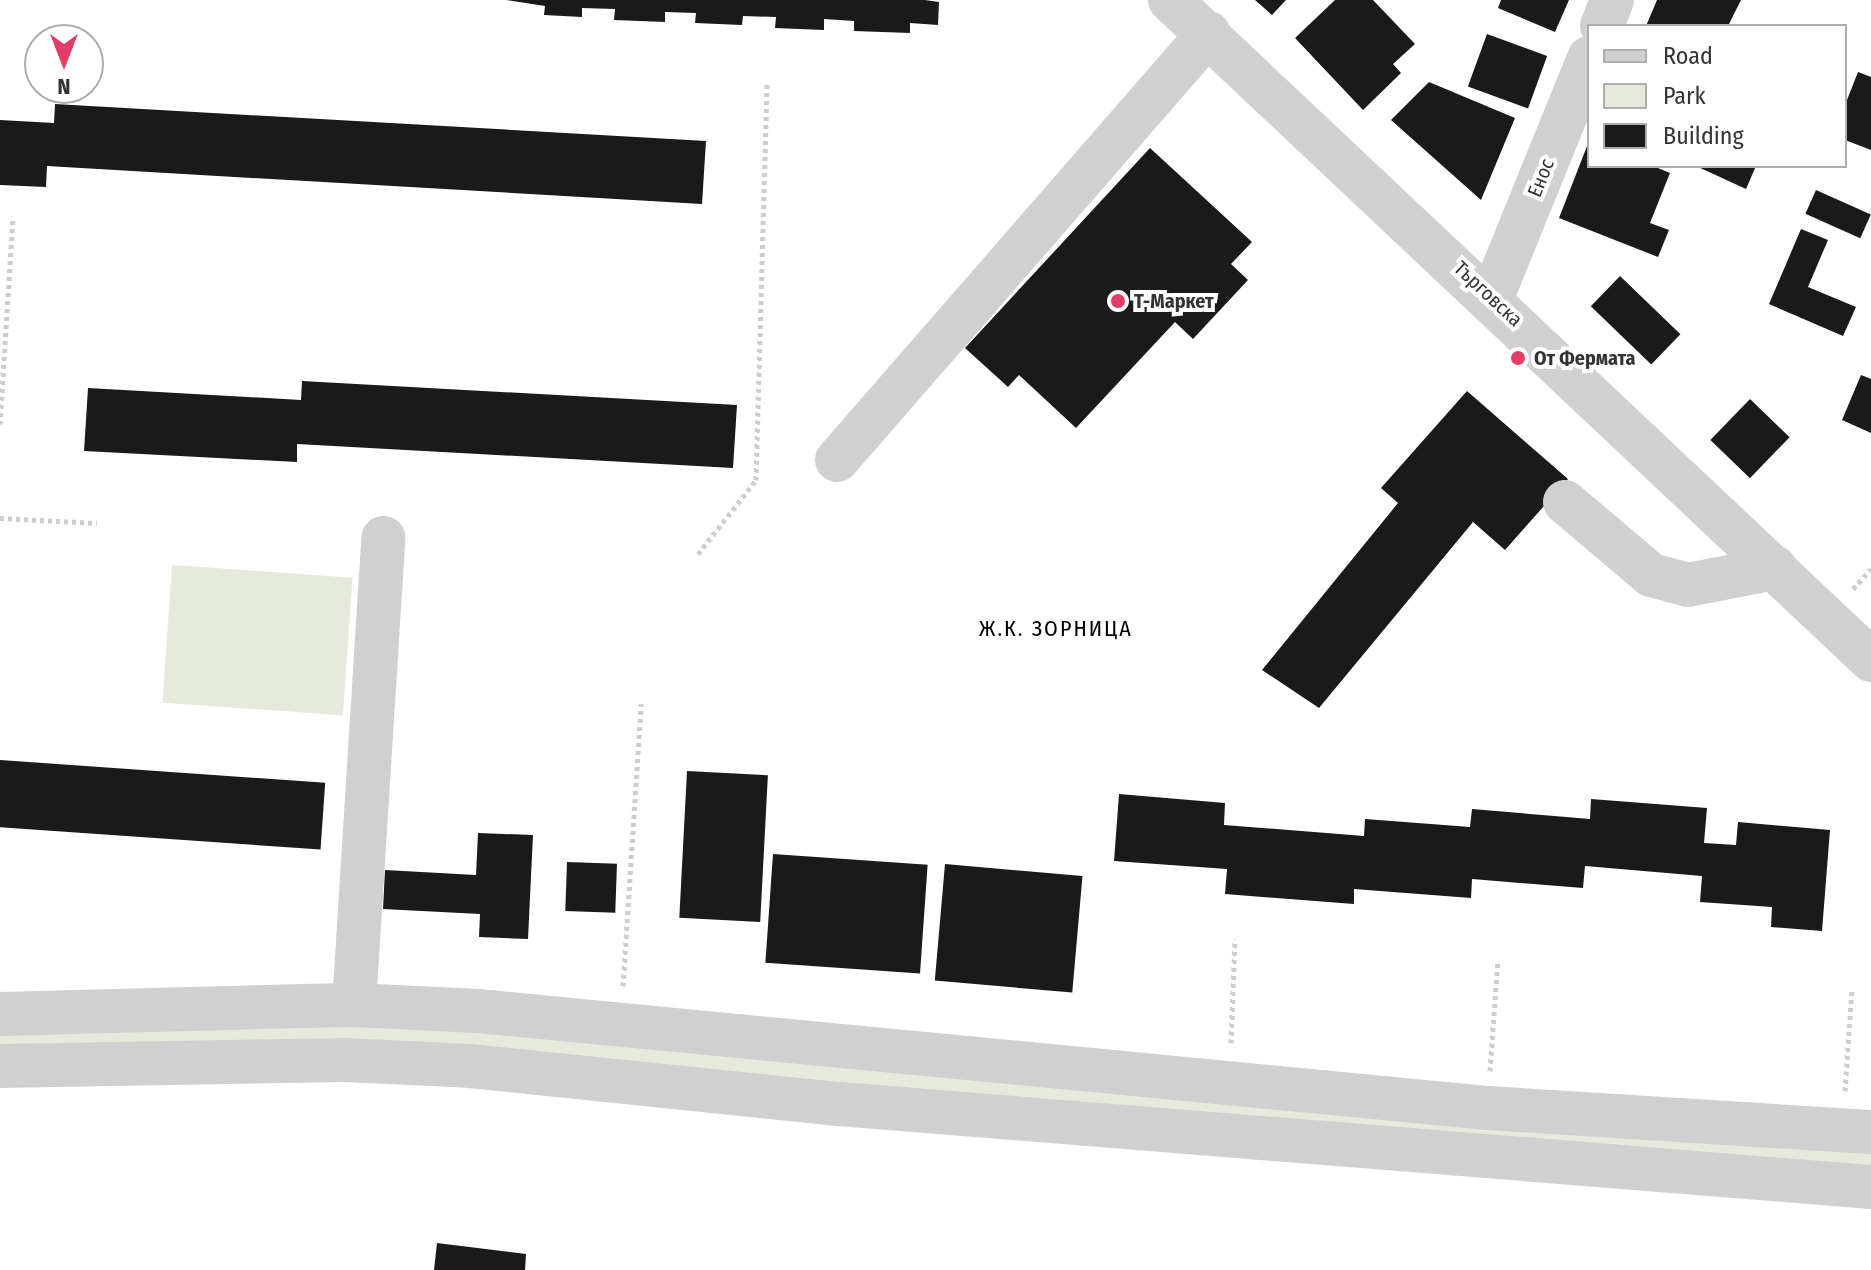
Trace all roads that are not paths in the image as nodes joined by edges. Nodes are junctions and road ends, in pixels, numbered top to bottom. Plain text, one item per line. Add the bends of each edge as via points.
1 (1170, 0) edge
2 (1612, 0) edge
3 (1603, 24) edge
4 (1209, 33) junction
5 (1587, 63) edge
6 (1492, 297) junction
7 (837, 460) dead end
8 (1565, 502) dead end
9 (383, 538) dead end
10 (1775, 568) junction
11 (1871, 660) edge
12 (354, 1005) junction
13 (0, 1014) edge
14 (846, 1049) junction
15 (0, 1066) edge
16 (839, 1104) junction
17 (1856, 1131) edge
18 (1871, 1187) edge

1 - 4 street, Търговска
2 - 3 street
4 - 6 street, Търговска
4 - 7 street
5 - 6 street, Енос
6 - 10 street, Търговска
8 - 10 street via 1651,575 1688,585
9 - 12 street
10 - 11 street, Търговска
12 - 13 street
12 - 14 street
14 - 16 street
14 - 17 street via 1488,1108
15 - 16 street via 345,1060
16 - 18 street

